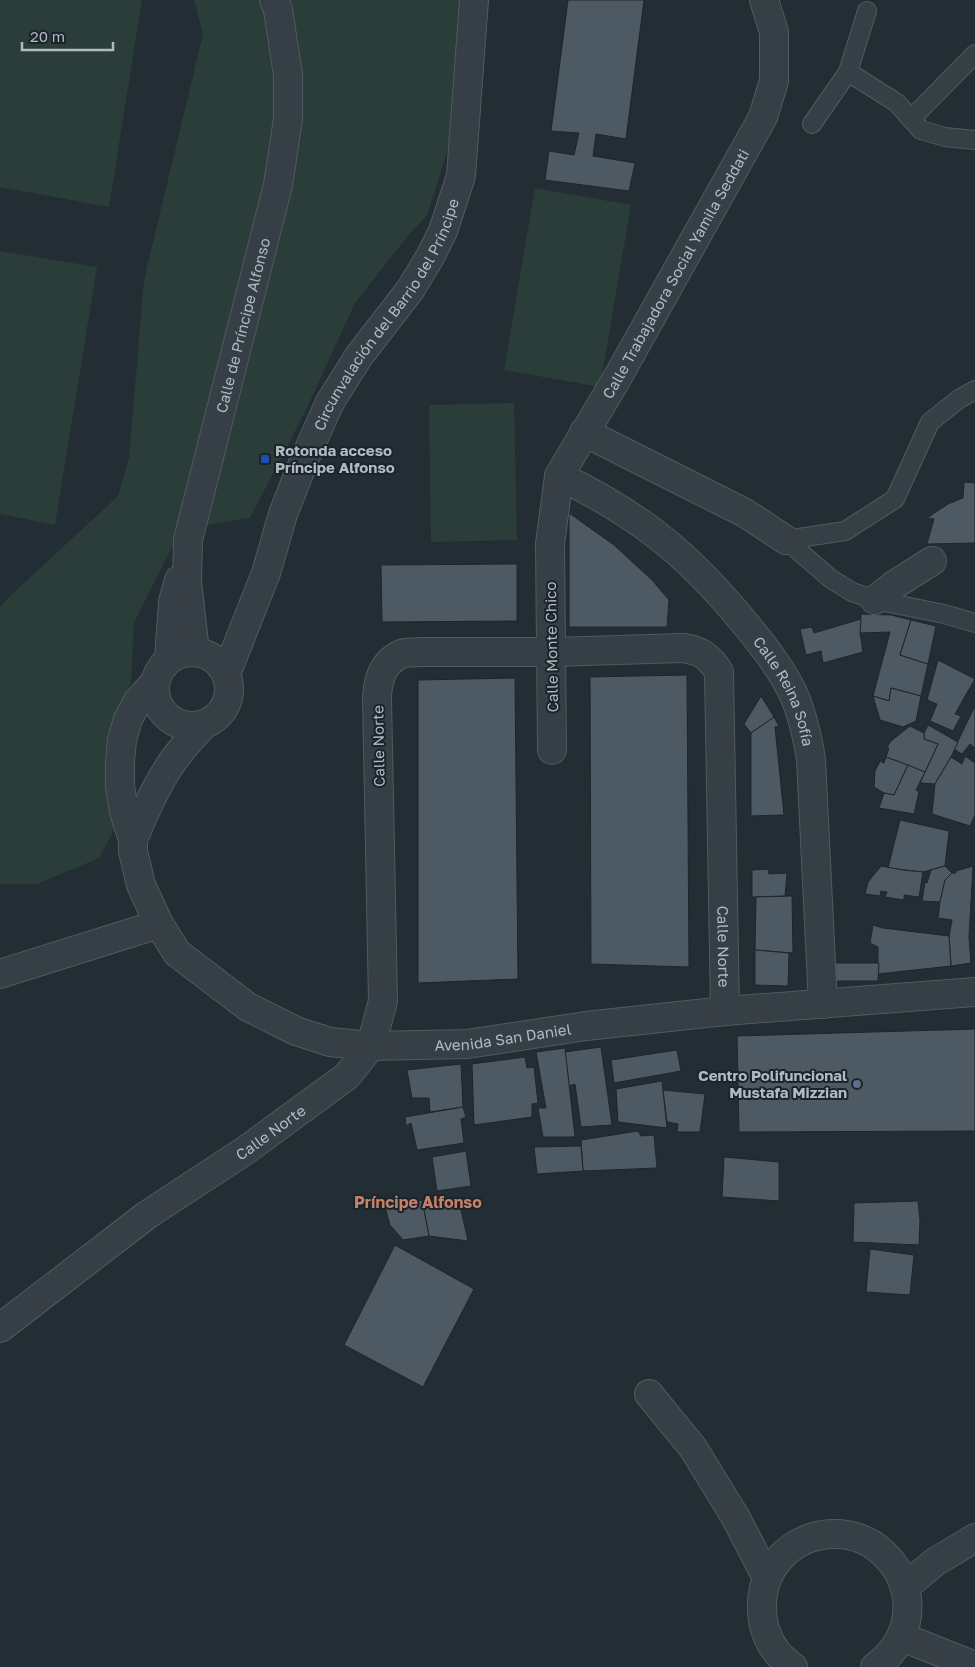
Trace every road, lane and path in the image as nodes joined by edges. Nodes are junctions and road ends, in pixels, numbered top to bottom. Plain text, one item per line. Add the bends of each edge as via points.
1 (274, 0) edge
2 (474, 0) edge
3 (764, 0) edge
4 (867, 11) dead end
5 (975, 54) edge
6 (848, 72) junction
7 (912, 118) junction
8 (812, 124) dead end
9 (975, 140) edge
10 (975, 390) edge
11 (584, 432) junction
12 (559, 476) junction
13 (188, 540) junction
14 (786, 540) junction
15 (550, 544) joint
16 (932, 561) dead end
17 (875, 600) junction
18 (975, 623) edge
19 (195, 652) junction
20 (552, 652) junction
21 (169, 659) junction
22 (226, 674) junction
23 (155, 682) junction
24 (204, 724) junction
25 (552, 750) dead end
26 (132, 840) junction
27 (159, 924) junction
28 (0, 974) edge
29 (975, 992) edge
30 (823, 1004) junction
31 (725, 1011) junction
32 (371, 1046) junction
33 (0, 1328) edge
34 (649, 1394) dead end
35 (975, 1538) edge
36 (767, 1578) junction
37 (905, 1587) junction
38 (902, 1637) junction
39 (776, 1662) edge
40 (975, 1666) edge
41 (875, 1667) edge

1 - 13 street, Calle de Príncipe Alfonso via 288,75 288,119 278,186
2 - 22 street, Circunvalación del Barrio del Príncipe via 461,176 446,222 410,290 359,356 330,402 283,514 266,573
3 - 11 street, Calle Trabajadora Social Yamila Seddati via 774,32 774,81 763,117
4 - 6 lane
5 - 7 lane
6 - 7 lane via 897,103
6 - 8 lane
7 - 9 lane via 921,130 945,137
10 - 14 lane via 930,422 895,499 845,531
11 - 12 street, Calle Trabajadora Social Yamila Seddati
11 - 14 street via 745,513
12 - 15 street, Calle Trabajadora Social Yamila Seddati
12 - 30 street, Calle Reina Sofía via 631,515 695,567 764,647 792,691 805,728 810,759
13 - 19 street, Calle de Príncipe Alfonso via 187,581
13 - 21 street via 173,602
14 - 17 lane via 831,579 852,592
15 - 20 street, Calle Monte Chico
16 - 17 street
17 - 18 lane
19 - 21 street
19 - 22 street via 213,658
20 - 25 street, Calle Monte Chico
20 - 31 street, Calle Norte via 694,649 713,662 719,672
20 - 32 street, Calle Norte via 402,654 386,665 378,680 383,1001
21 - 23 street
22 - 24 street via 229,686 223,709
23 - 24 street via 158,704 172,720 182,725
23 - 26 street via 138,701 122,740 120,786
24 - 26 street via 167,769
26 - 27 street, Avenida San Daniel via 141,885
27 - 28 street
27 - 32 street, Avenida San Daniel via 177,953 248,1007 330,1042
29 - 30 street, Avenida San Daniel
30 - 31 street, Avenida San Daniel
31 - 32 street, Avenida San Daniel via 586,1026 467,1044
32 - 33 street, Calle Norte via 347,1076 246,1150 147,1215
34 - 36 street via 693,1448 736,1518
35 - 37 street via 935,1562
36 - 37 street via 781,1557 802,1541 826,1534 852,1535 876,1546 894,1563
36 - 39 street via 761,1603 765,1629
37 - 38 street via 908,1612
38 - 40 street
38 - 41 street via 887,1658

